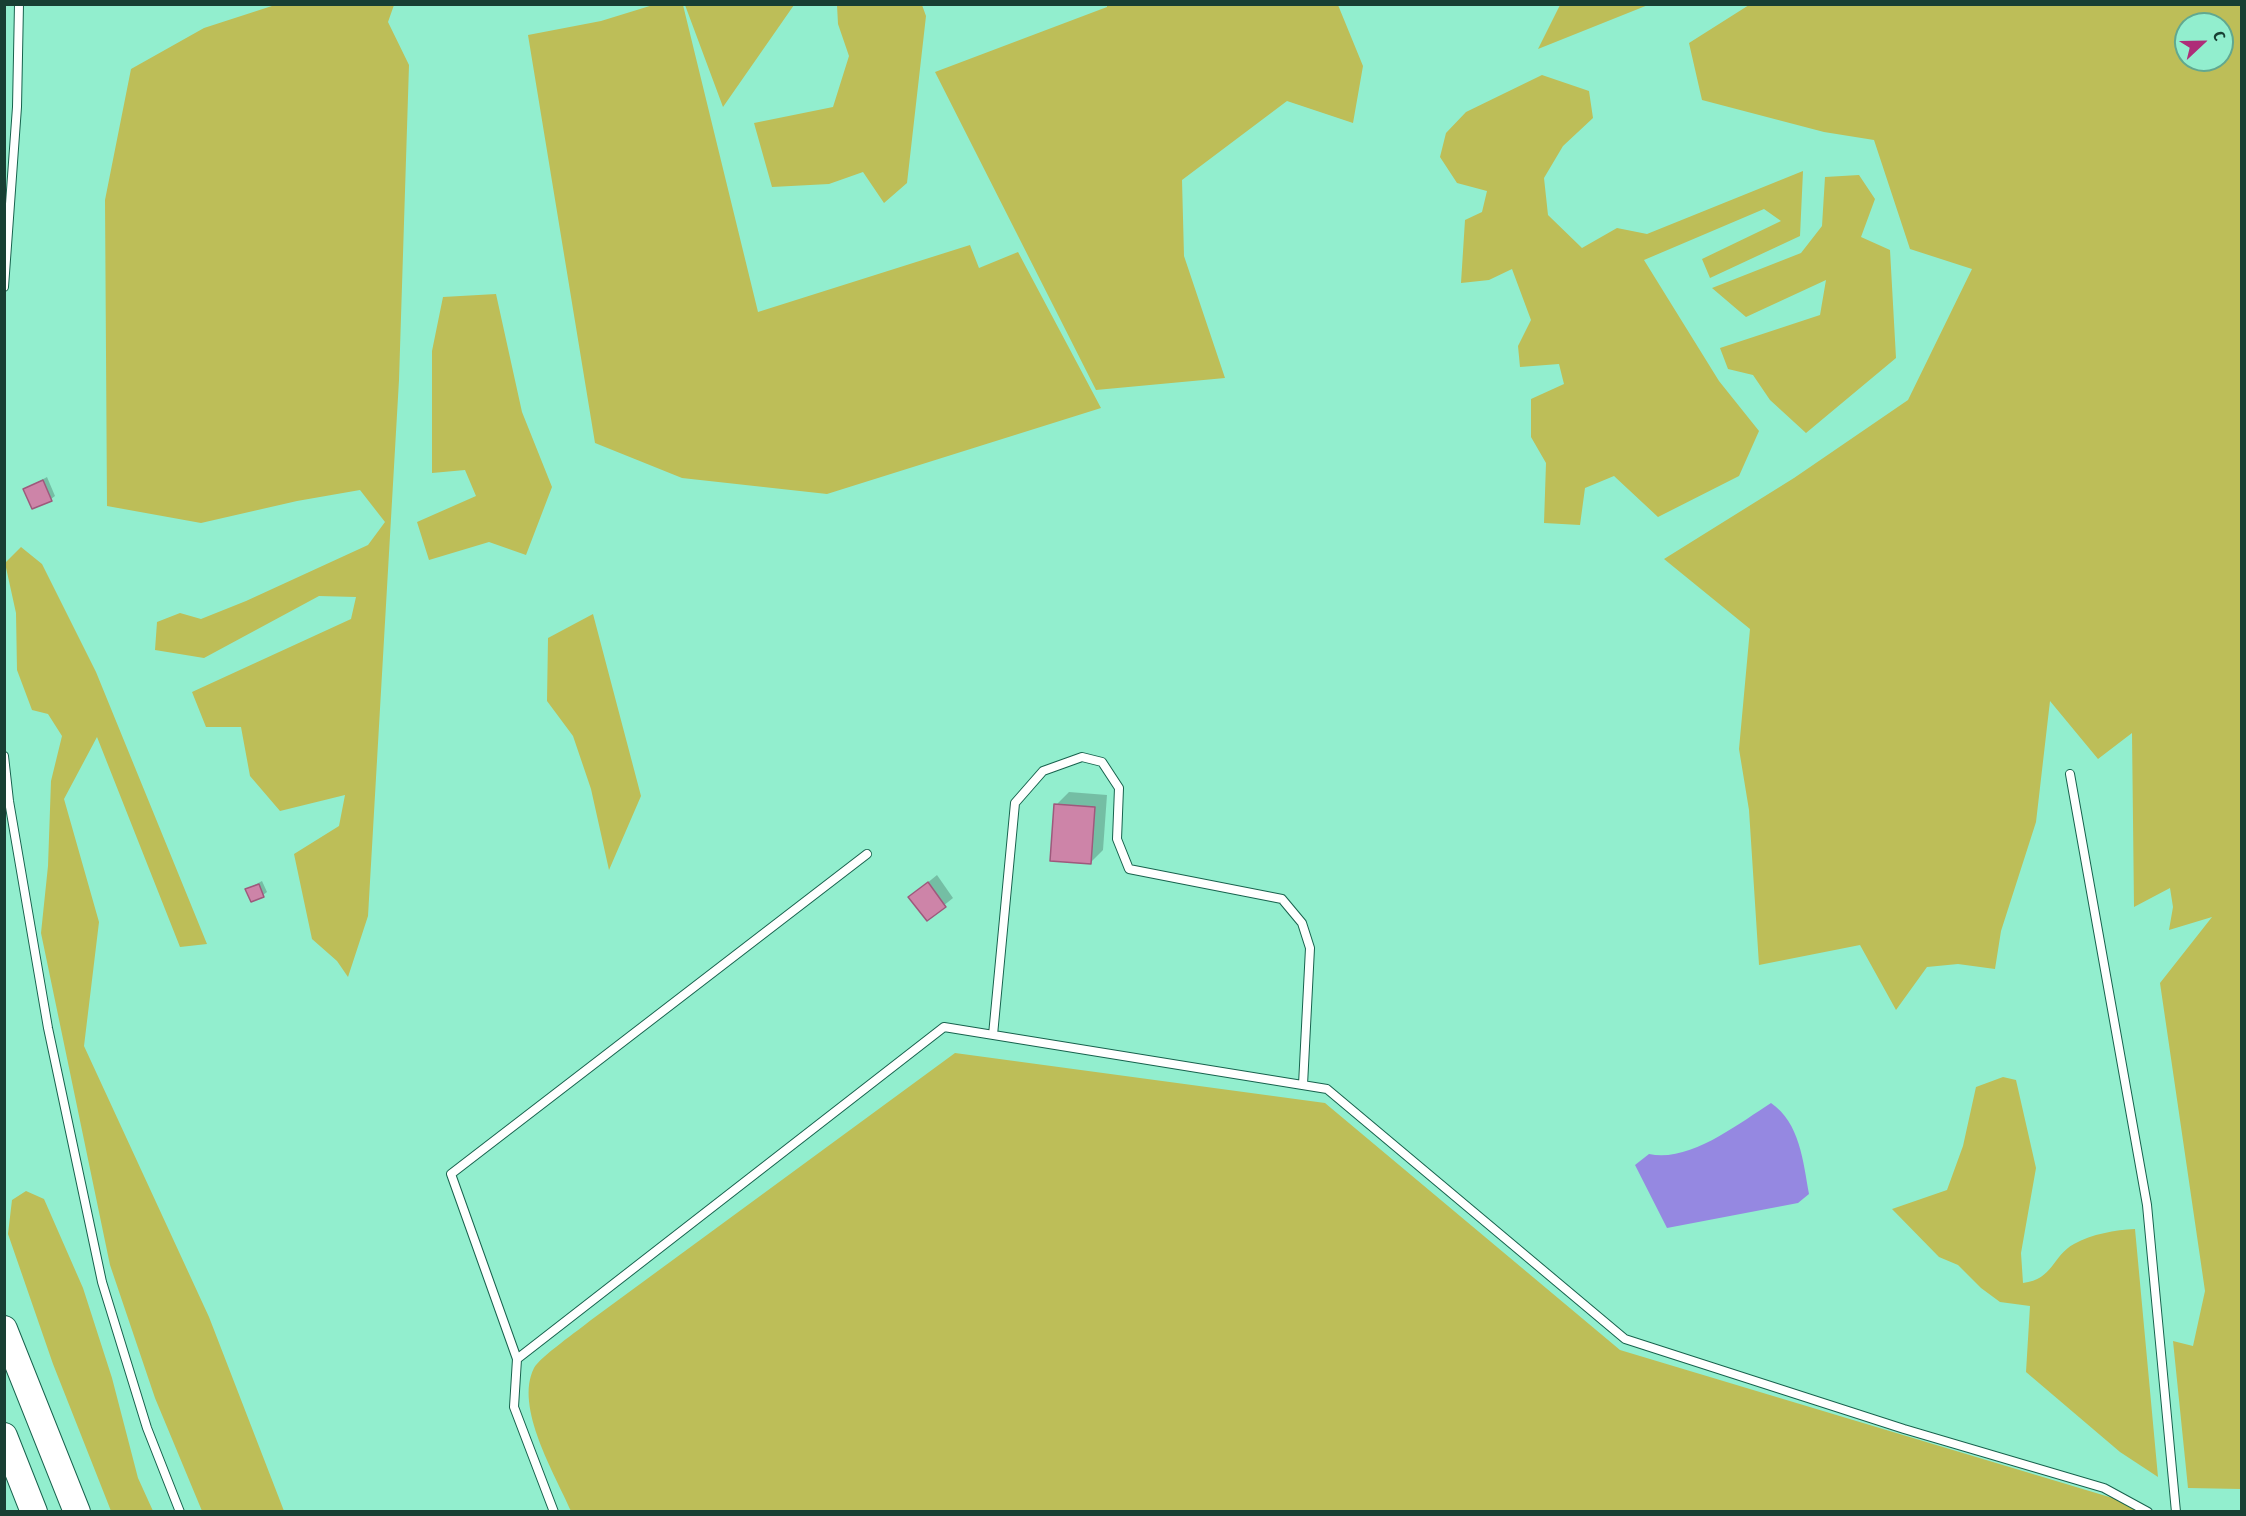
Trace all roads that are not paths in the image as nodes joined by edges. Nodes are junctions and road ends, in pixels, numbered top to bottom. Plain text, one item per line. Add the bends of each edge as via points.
1 (19, 4) edge
2 (4, 287) edge
3 (4, 756) edge
4 (2070, 774) dead end
5 (867, 854) dead end
6 (993, 1035) junction
7 (1303, 1085) junction
8 (4, 1329) edge
9 (517, 1359) junction
10 (4, 1436) edge
11 (24, 1492) edge
12 (77, 1512) edge
13 (180, 1512) edge
14 (554, 1512) edge
15 (2148, 1512) edge
16 (2176, 1512) edge

1 - 2 lane via 17,107
3 - 13 lane via 48,1028 102,1282 147,1428
4 - 16 lane via 2147,1205
5 - 9 lane via 452,1174
6 - 7 lane
6 - 7 lane via 1015,803 1043,771 1082,758 1102,762 1119,788 1117,839 1129,869 1282,899 1302,923 1310,948
6 - 9 lane via 944,1027
7 - 15 lane via 1327,1089 1625,1339 1904,1429 2104,1488
8 - 12 main road
9 - 14 lane via 514,1407
10 - 11 main road

